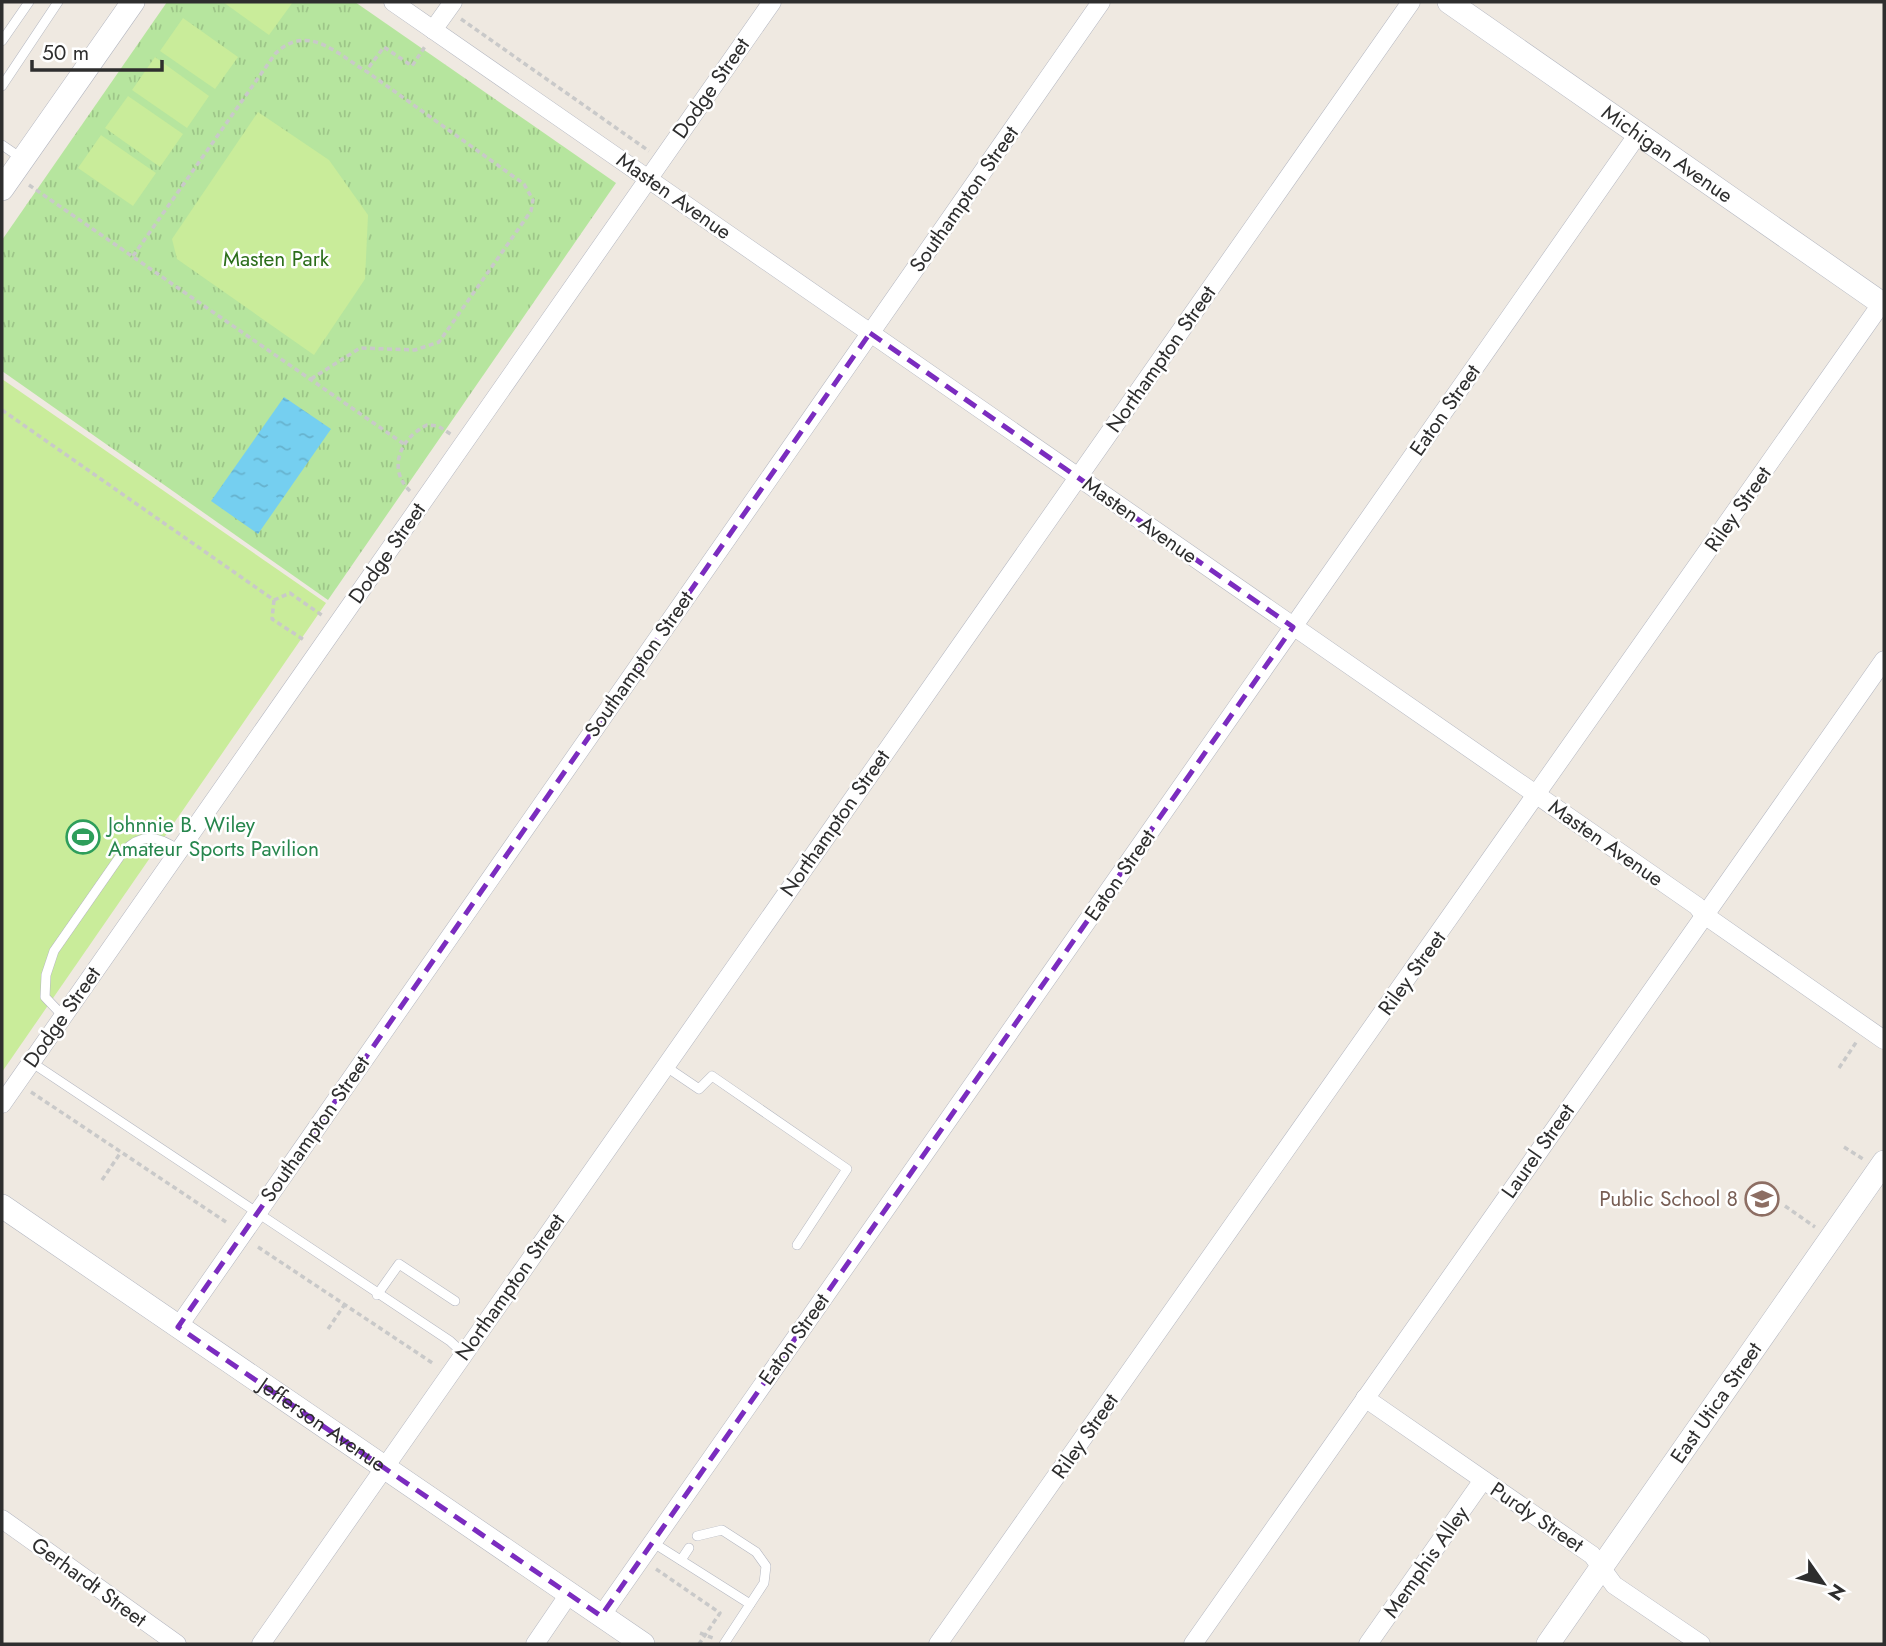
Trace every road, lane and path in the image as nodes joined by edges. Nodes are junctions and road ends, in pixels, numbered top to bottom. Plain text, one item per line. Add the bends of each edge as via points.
1 (29, 2) edge
2 (58, 2) edge
3 (133, 2) edge
4 (393, 2) edge
5 (453, 2) edge
6 (772, 2) edge
7 (1101, 2) edge
8 (1411, 2) edge
9 (1449, 2) edge
10 (463, 20) dead end
11 (433, 30) junction
12 (2, 41) edge
13 (423, 49) dead end
14 (366, 71) junction
15 (2, 86) edge
16 (1638, 134) junction
17 (2, 145) edge
18 (640, 156) dead end
19 (16, 176) edge
20 (648, 177) junction
21 (132, 256) junction
22 (1883, 303) edge
23 (870, 333) junction
24 (311, 379) junction
25 (2, 410) edge
26 (452, 435) dead end
27 (404, 444) junction
28 (1078, 477) junction
29 (413, 494) dead end
30 (274, 600) junction
31 (320, 613) dead end
32 (1293, 626) junction
33 (304, 640) dead end
34 (1884, 660) edge
35 (1538, 796) junction
36 (179, 850) junction
37 (1703, 914) junction
38 (63, 1016) junction
39 (1860, 1037) dead end
40 (1884, 1040) edge
41 (31, 1062) junction
42 (664, 1066) junction
43 (1839, 1068) dead end
44 (31, 1092) dead end
45 (5, 1094) edge
46 (1844, 1147) dead end
47 (121, 1152) junction
48 (1860, 1157) dead end
49 (1884, 1162) edge
50 (102, 1180) dead end
51 (2, 1206) edge
52 (1785, 1206) dead end
53 (256, 1213) junction
54 (226, 1223) dead end
55 (1822, 1231) dead end
56 (797, 1245) dead end
57 (258, 1247) dead end
58 (377, 1295) junction
59 (454, 1301) dead end
60 (345, 1304) junction
61 (178, 1327) junction
62 (328, 1329) dead end
63 (464, 1354) junction
64 (433, 1364) dead end
65 (1365, 1398) junction
66 (382, 1468) junction
67 (1483, 1480) junction
68 (2, 1519) edge
69 (703, 1537) dead end
70 (652, 1542) junction
71 (689, 1548) dead end
72 (698, 1554) dead end
73 (681, 1560) junction
74 (691, 1565) junction
75 (1601, 1567) junction
76 (656, 1569) dead end
77 (569, 1594) junction
78 (750, 1604) junction
79 (601, 1616) junction
80 (702, 1634) junction
81 (721, 1642) edge
82 (177, 1644) edge
83 (261, 1644) edge
84 (535, 1644) edge
85 (643, 1644) edge
86 (699, 1644) edge
87 (938, 1644) edge
88 (1193, 1644) edge
89 (1368, 1644) edge
90 (1548, 1644) edge
91 (1701, 1644) edge

1 - 12 lane
2 - 15 lane
3 - 19 street
4 - 11 street, Masten Avenue
5 - 11 street
6 - 20 street, Dodge Street
7 - 23 street, Southampton Street
8 - 28 street, Northampton Street
9 - 16 street, Michigan Avenue
10 - 18 path, Masten Avenue via 645,148
11 - 20 street, Masten Avenue
13 - 14 path via 412,66 384,47
14 - 21 path via 312,39 285,44
14 - 24 path via 524,184 533,200 531,211 439,342 415,350 360,348
16 - 22 street, Michigan Avenue
16 - 32 street, Eaton Street
17 - 19 lane
19 - 21 path
20 - 23 street, Masten Avenue
20 - 36 street, Dodge Street
21 - 24 path
22 - 35 street, Riley Street
23 - 28 street, Masten Avenue
23 - 53 street, Southampton Street
24 - 27 path
25 - 30 path
26 - 27 path via 427,425
27 - 29 path via 396,467 398,478
28 - 32 street, Masten Avenue
28 - 42 street, Northampton Street
30 - 31 path via 290,593
30 - 33 path via 272,619
32 - 35 street, Masten Avenue
32 - 70 street, Eaton Street
34 - 37 street, Laurel Street
35 - 37 street, Masten Avenue
35 - 87 street, Riley Street
36 - 38 street, Dodge Street
36 - 38 lane via 156,836 141,839 124,852 54,951 45,997
37 - 40 street, Masten Avenue
37 - 65 street, Laurel Street
38 - 41 street, Dodge Street
39 - 43 path
41 - 45 street, Dodge Street
41 - 53 lane
42 - 56 lane via 699,1089 712,1076 847,1169
42 - 63 street, Northampton Street
44 - 47 path
46 - 48 path
47 - 50 path
47 - 54 path
49 - 75 street, East Utica Street
51 - 61 street, Jefferson Avenue
52 - 55 path
53 - 58 lane
53 - 61 street, Southampton Street
57 - 60 path
58 - 59 lane via 399,1264
58 - 63 lane
60 - 62 path
60 - 64 path
61 - 66 street, Jefferson Avenue
63 - 66 street, Northampton Street
65 - 67 street, Purdy Street
65 - 88 street, Laurel Street
66 - 77 street, Jefferson Avenue
66 - 83 street, Northampton Street
67 - 75 street, Purdy Street via 1592,1555
67 - 89 street, Memphis Alley
68 - 82 street, Gerhardt Street
69 - 78 lane via 722,1530 762,1558 767,1576
70 - 73 lane
70 - 79 street, Eaton Street
71 - 73 lane
72 - 74 lane
73 - 74 lane
74 - 78 lane
75 - 90 street, East Utica Street
75 - 91 street, Purdy Street via 1614,1585
76 - 80 path via 720,1613
77 - 79 street, Jefferson Avenue
77 - 84 street
78 - 81 lane
79 - 85 street, Jefferson Avenue
80 - 81 path
80 - 86 path

